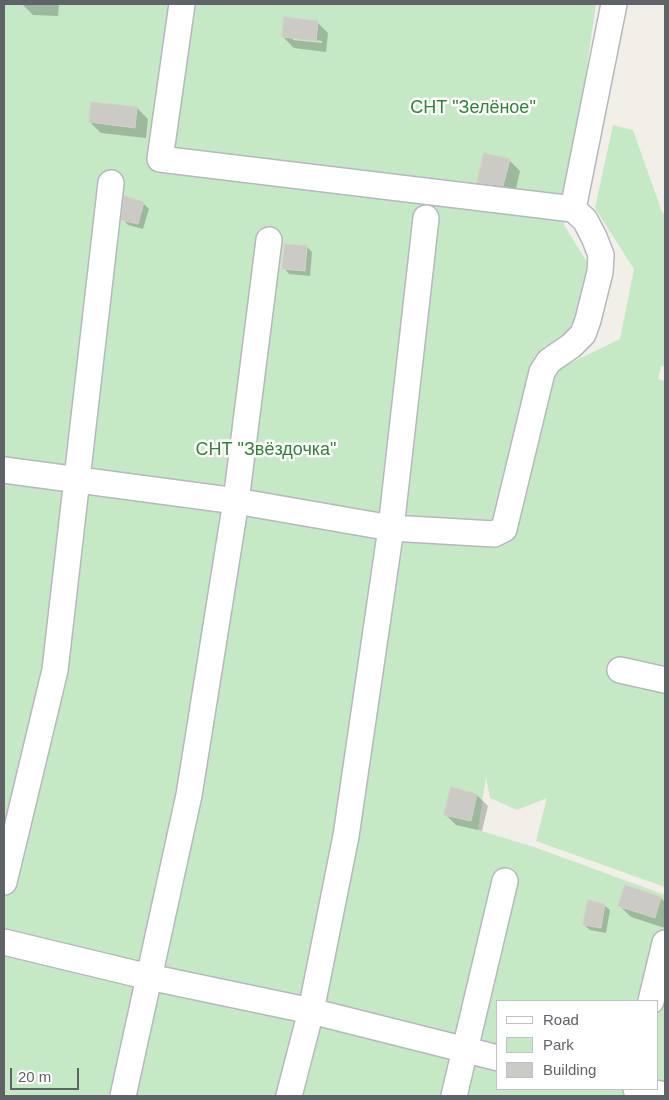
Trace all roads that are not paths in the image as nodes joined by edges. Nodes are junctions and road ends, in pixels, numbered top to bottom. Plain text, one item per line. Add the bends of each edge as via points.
1 (182, 4) edge
2 (614, 4) edge
3 (111, 183) dead end
4 (573, 208) junction
5 (426, 218) dead end
6 (269, 240) dead end
7 (4, 470) edge
8 (77, 480) junction
9 (236, 501) junction
10 (391, 528) junction
11 (620, 670) dead end
12 (665, 680) edge
13 (505, 881) dead end
14 (4, 882) edge
15 (4, 942) edge
16 (665, 943) edge
17 (149, 977) junction
18 (650, 1000) edge
19 (311, 1011) junction
20 (465, 1050) junction
21 (497, 1058) edge
22 (640, 1090) edge
23 (123, 1096) edge
24 (290, 1096) edge
25 (454, 1096) edge
26 (665, 1096) edge

1 - 4 street via 160,159
2 - 4 street
3 - 8 street
4 - 10 street via 586,220 594,237 600,255 600,272 582,334 571,346 549,360 542,372 504,529 494,534
5 - 10 street
6 - 9 street
7 - 8 street
8 - 9 street
8 - 14 street via 55,670
9 - 10 street
9 - 17 street via 189,795
10 - 19 street via 346,836
11 - 12 street
13 - 20 street
15 - 17 street
16 - 18 street
17 - 19 street
17 - 23 street
19 - 20 street
19 - 24 street
20 - 21 street
20 - 25 street
22 - 26 street

